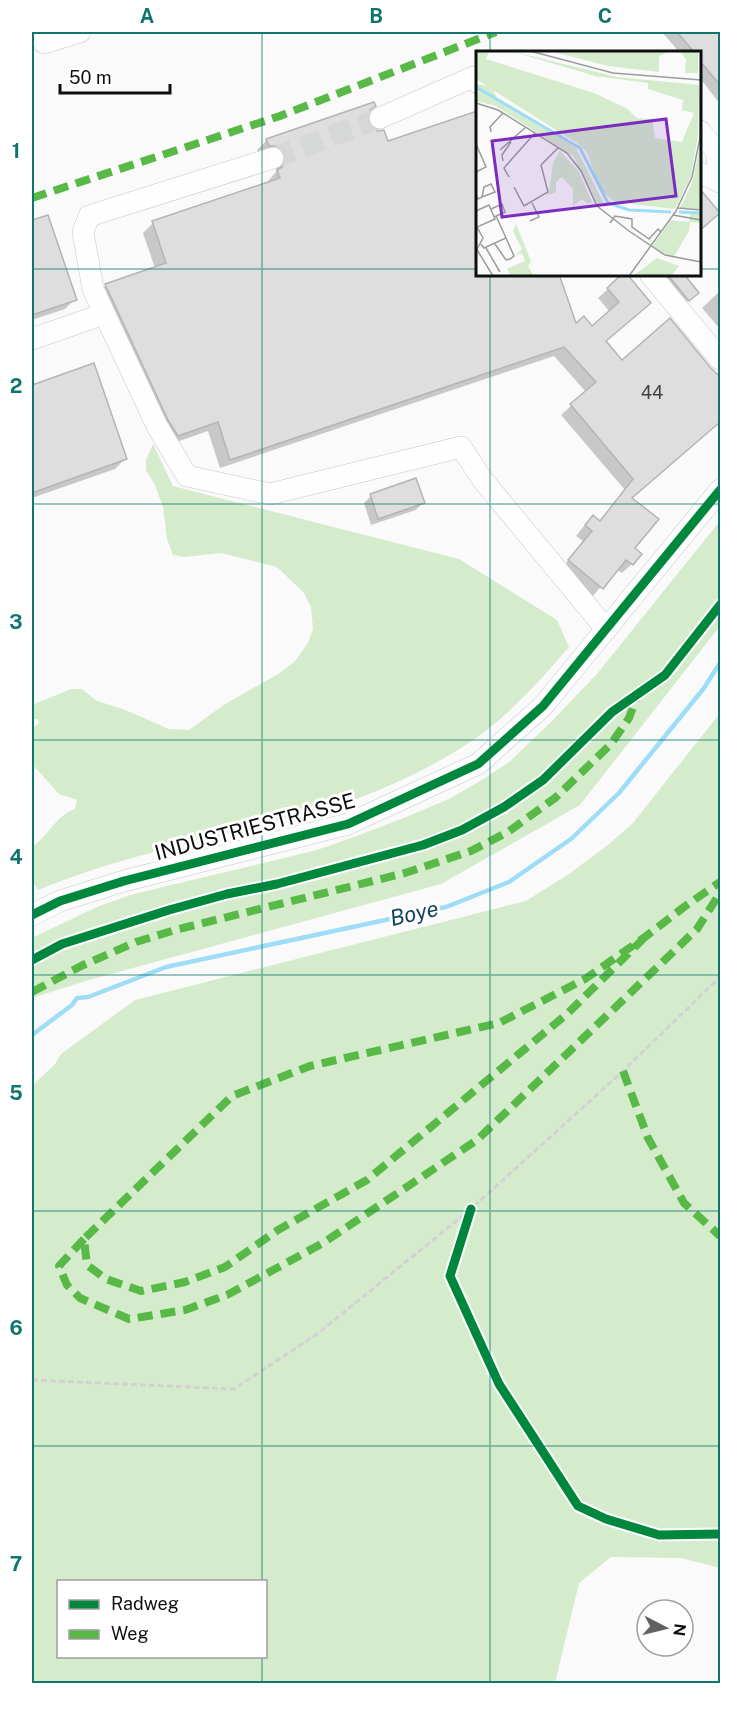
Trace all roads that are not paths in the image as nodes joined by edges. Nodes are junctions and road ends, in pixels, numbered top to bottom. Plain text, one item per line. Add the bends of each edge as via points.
1 (41, 32) edge
2 (80, 32) edge
3 (476, 82) edge
4 (380, 118) tunnel mouth
5 (701, 133) edge
6 (273, 158) tunnel mouth
7 (701, 174) edge
8 (720, 182) edge
9 (652, 276) edge
10 (104, 314) junction
11 (32, 339) edge
12 (720, 358) edge
13 (720, 490) edge
14 (606, 629) junction
15 (32, 915) edge

1 - 2 street via 44,43
3 - 4 street via 473,77
5 - 8 street via 716,151
6 - 10 street via 89,216 83,232 93,289
7 - 8 street
9 - 12 street
10 - 11 street
10 - 14 street via 157,426 187,476 270,495 461,447 482,479
13 - 14 street, INDUSTRIESTRASSE
14 - 15 street, INDUSTRIESTRASSE via 543,706 478,764 348,824 124,881 60,901

